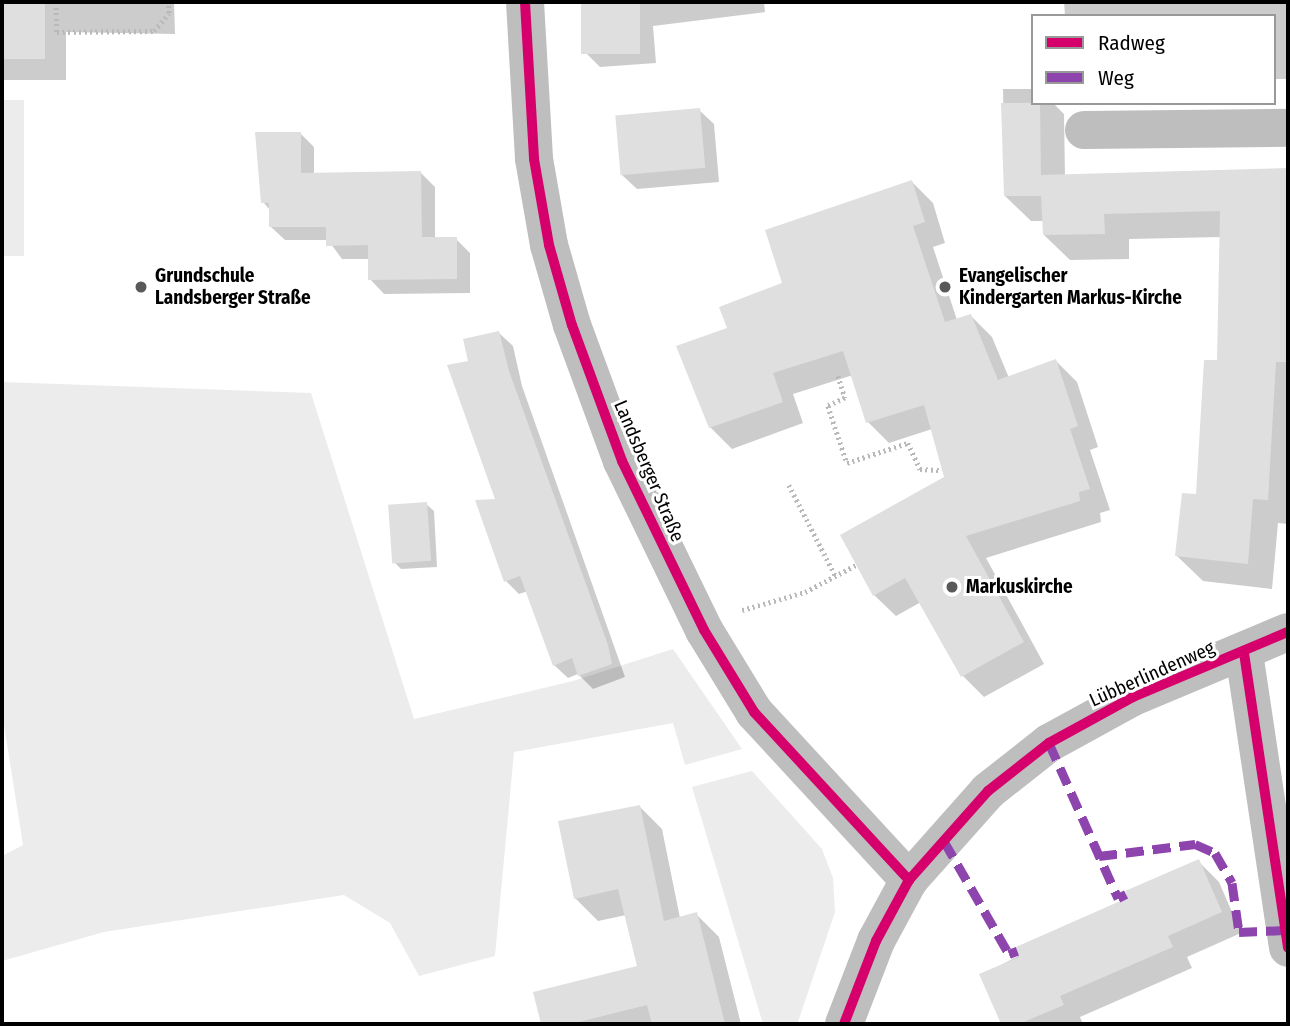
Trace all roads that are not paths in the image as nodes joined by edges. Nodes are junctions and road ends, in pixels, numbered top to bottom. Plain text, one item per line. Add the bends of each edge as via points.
1 (525, 2) edge
2 (1288, 128) edge
3 (1084, 130) dead end
4 (1288, 632) edge
5 (1244, 653) junction
6 (909, 880) junction
7 (1288, 948) edge
8 (844, 1024) edge

1 - 6 street, Landsberger Straße via 534,159 549,245 572,325 622,461 704,630 754,712
2 - 3 street
4 - 5 street, Lübberlindenweg
5 - 6 street, Lübberlindenweg via 1133,697 1049,743 988,791
5 - 7 street
6 - 8 street, Lübberlindenweg via 876,941

